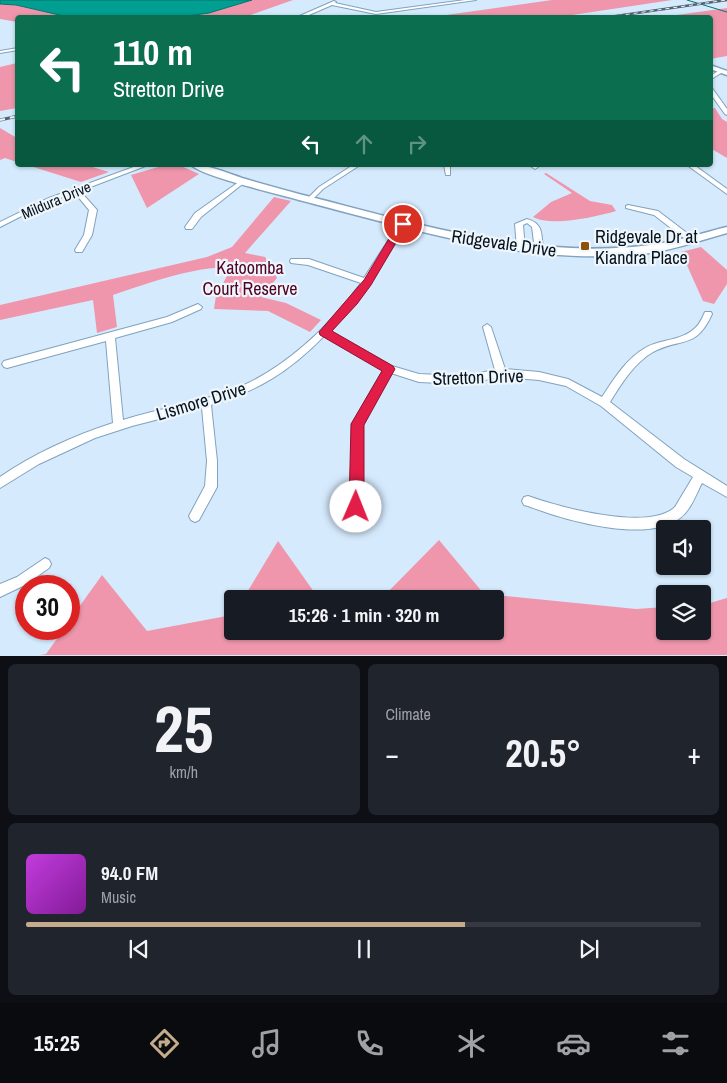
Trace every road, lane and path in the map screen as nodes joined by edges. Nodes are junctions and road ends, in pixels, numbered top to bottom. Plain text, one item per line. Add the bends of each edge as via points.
1 (338, 0) edge
2 (474, 0) edge
3 (330, 3) junction
4 (304, 15) edge
5 (15, 49) edge
6 (1, 50) edge
7 (713, 93) edge
8 (727, 113) edge
9 (138, 167) edge
10 (203, 167) edge
11 (353, 167) edge
12 (447, 167) edge
13 (693, 167) edge
14 (448, 174) dead end
15 (243, 181) junction
16 (76, 190) junction
17 (727, 192) edge
18 (310, 199) junction
19 (628, 207) dead end
20 (403, 224) junction
21 (0, 225) edge
22 (189, 227) dead end
23 (727, 230) edge
24 (692, 240) junction
25 (521, 249) junction
26 (79, 250) dead end
27 (539, 250) junction
28 (294, 261) dead end
29 (367, 282) junction
30 (198, 307) dead end
31 (708, 314) dead end
32 (487, 327) dead end
33 (324, 332) junction
34 (110, 336) junction
35 (6, 364) dead end
36 (389, 369) junction
37 (501, 373) junction
38 (206, 403) junction
39 (604, 403) junction
40 (118, 426) junction
41 (700, 476) junction
42 (0, 483) edge
43 (727, 492) edge
44 (528, 501) dead end
45 (356, 507) dead end
46 (195, 516) dead end
47 (45, 564) dead end
48 (0, 591) edge

1 - 3 street
2 - 3 street via 376,13
3 - 4 street
5 - 6 street
7 - 8 street
9 - 16 street, Mildura Drive
10 - 15 street, Ridgevale Drive
11 - 18 street
12 - 14 street
13 - 17 street
15 - 18 street, Ridgevale Drive
15 - 22 street via 198,215
16 - 21 street, Mildura Drive
16 - 26 street via 93,210 88,235
18 - 20 street, Ridgevale Drive
19 - 24 street via 656,213
20 - 25 street, Ridgevale Drive via 470,241
20 - 29 street, Lismore Drive
23 - 24 street, Ridgevale Drive
24 - 27 street, Ridgevale Drive via 632,251 579,253
25 - 27 street, Ridgevale Drive
25 - 27 street via 519,224 526,221 535,225
28 - 29 street via 309,262
29 - 33 street, Lismore Drive
30 - 34 street via 169,320
31 - 39 street via 697,334 658,345 640,356
32 - 37 street
33 - 36 street, Stretton Drive
33 - 38 street, Lismore Drive via 258,383
34 - 35 street
34 - 40 street
36 - 37 street, Stretton Drive via 440,380 463,380
36 - 45 street via 357,424
37 - 39 street, Stretton Drive via 553,379 581,389
38 - 40 street, Lismore Drive
38 - 46 street via 212,461 211,487
39 - 41 street, Stretton Drive
40 - 42 street, Lismore Drive via 37,460
41 - 43 street, Stretton Drive
41 - 44 street via 674,516 652,523 592,519
47 - 48 street

